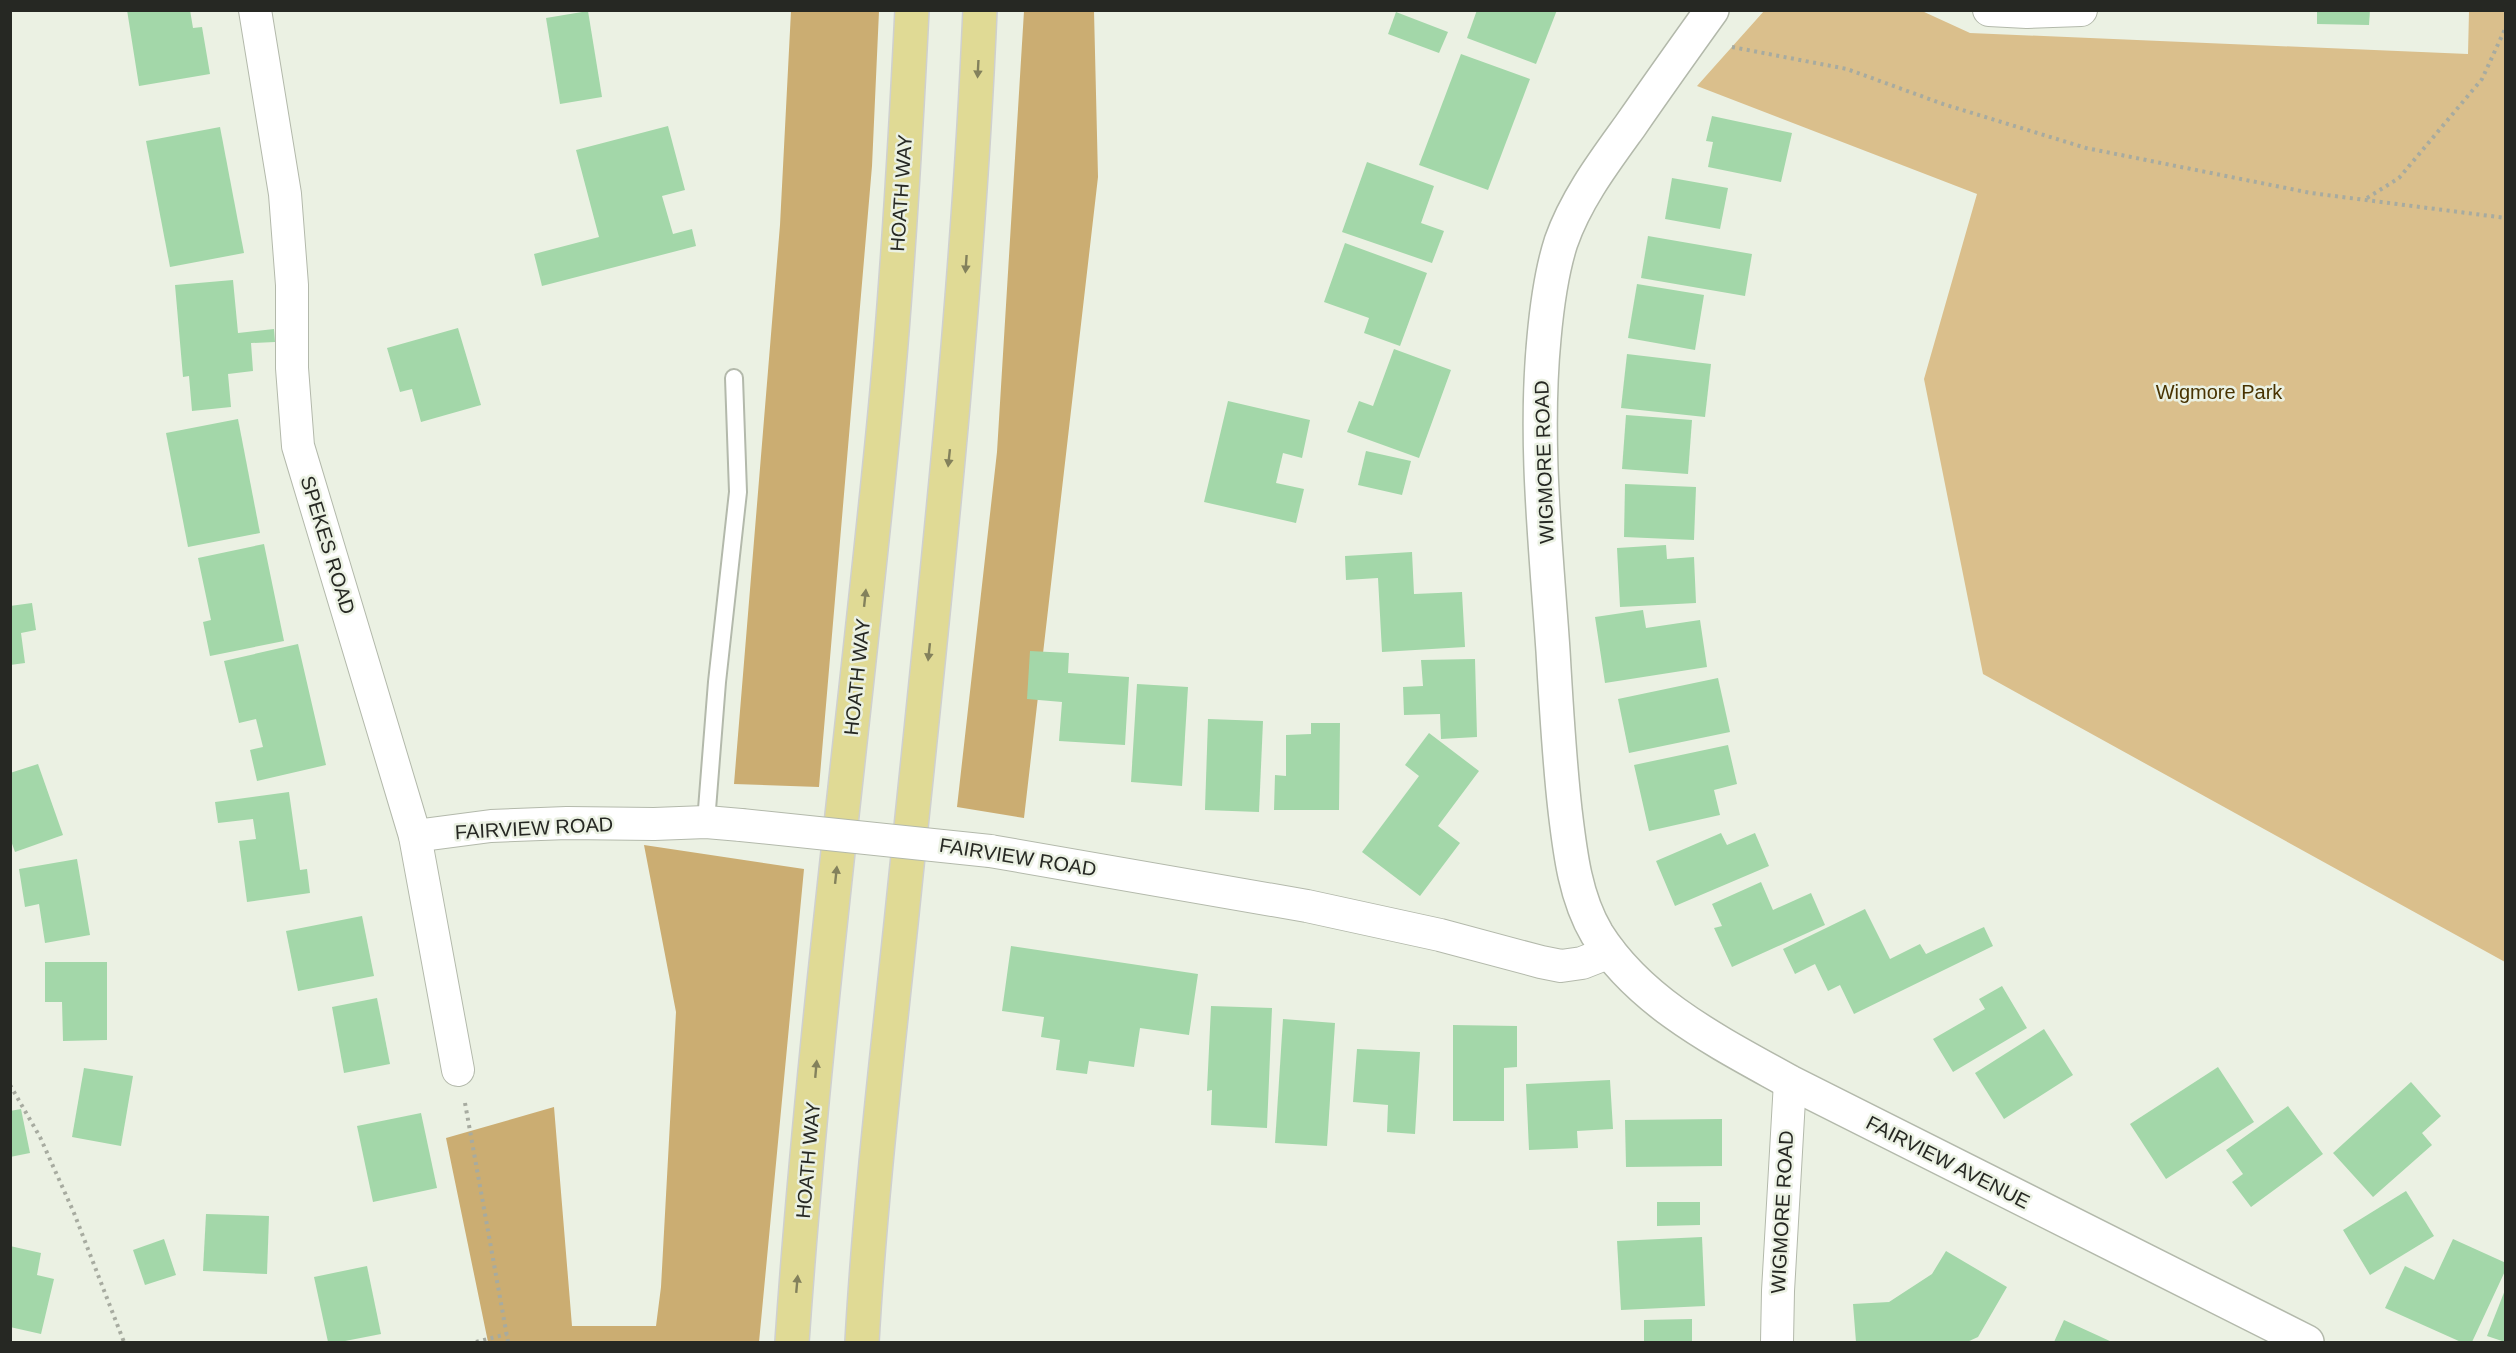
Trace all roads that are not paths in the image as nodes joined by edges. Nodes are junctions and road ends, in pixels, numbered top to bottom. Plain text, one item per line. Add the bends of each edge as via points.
1 (255, 10) edge
2 (912, 10) edge
3 (980, 10) edge
4 (1712, 10) edge
5 (1989, 10) edge
6 (2081, 10) edge
7 (734, 378) dead end
8 (706, 822) junction
9 (416, 837) junction
10 (1610, 952) junction
11 (458, 1071) road end
12 (1790, 1082) junction
13 (792, 1342) edge
14 (862, 1342) edge
15 (1777, 1342) edge
16 (2307, 1342) edge

1 - 9 street, SPEKES ROAD via 285,194 298,446
13 -> 2 main road, HOATH WAY via 822,1004 884,419
3 -> 14 main road via 952,433 891,1017
4 - 10 street, WIGMORE ROAD via 1592,179 1572,218 1554,264 1542,352 1542,471 1568,837 1580,896
5 - 6 street
7 - 8 lane via 738,492
8 - 9 street, FAIRVIEW ROAD via 491,826
8 - 10 street, FAIRVIEW ROAD, bridge via 990,851 1308,906 1561,966
9 - 11 street, SPEKES ROAD
10 - 12 street, FAIRVIEW AVENUE via 1627,972 1684,1020
12 - 15 street, WIGMORE ROAD
12 - 16 street, FAIRVIEW AVENUE

